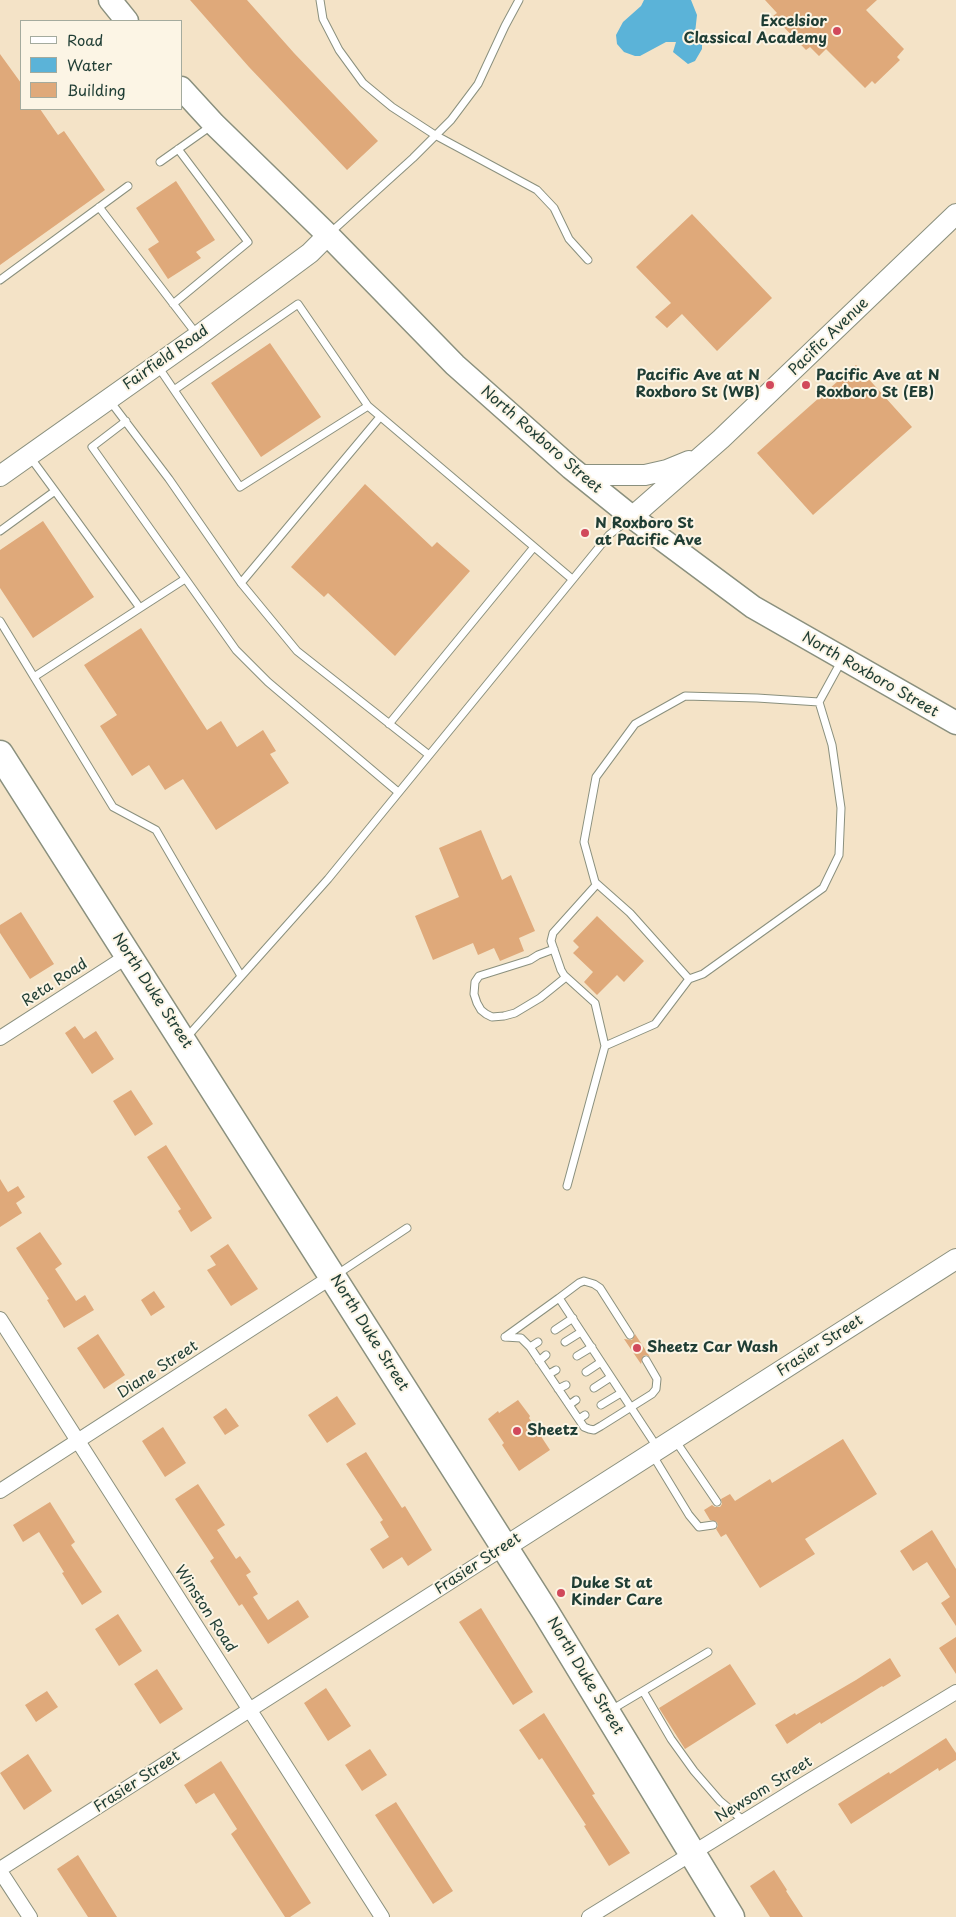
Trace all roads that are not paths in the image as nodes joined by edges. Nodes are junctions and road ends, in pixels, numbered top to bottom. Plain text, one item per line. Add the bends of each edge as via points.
1 (110, 0) edge
2 (320, 0) edge
3 (519, 0) edge
4 (126, 20) edge
5 (182, 89) edge
6 (214, 124) junction
7 (436, 135) junction
8 (178, 149) junction
9 (160, 162) dead end
10 (128, 186) dead end
11 (99, 207) junction
12 (956, 214) edge
13 (328, 235) junction
14 (588, 260) dead end
15 (0, 280) edge
16 (173, 304) junction
17 (198, 336) junction
18 (157, 365) junction
19 (174, 390) junction
20 (108, 399) junction
21 (368, 406) junction
22 (380, 417) junction
23 (126, 421) junction
24 (29, 456) junction
25 (702, 456) junction
26 (580, 475) junction
27 (0, 476) edge
28 (55, 491) junction
29 (632, 517) junction
30 (0, 531) edge
31 (534, 548) junction
32 (185, 579) junction
33 (572, 579) junction
34 (241, 583) junction
35 (140, 608) junction
36 (0, 621) edge
37 (842, 660) junction
38 (34, 677) junction
39 (819, 702) junction
40 (956, 723) edge
41 (389, 724) junction
42 (0, 754) edge
43 (428, 755) junction
44 (398, 792) junction
45 (597, 884) junction
46 (554, 950) junction
47 (128, 955) junction
48 (241, 976) junction
49 (566, 978) junction
50 (689, 979) junction
51 (0, 1038) edge
52 (184, 1041) junction
53 (605, 1046) junction
54 (567, 1186) dead end
55 (407, 1228) dead end
56 (956, 1259) edge
57 (333, 1276) junction
58 (559, 1298) junction
59 (573, 1318) junction
60 (0, 1319) edge
61 (555, 1330) dead end
62 (582, 1332) junction
63 (630, 1335) dead end
64 (538, 1342) dead end
65 (565, 1342) dead end
66 (530, 1347) junction
67 (592, 1347) junction
68 (546, 1355) dead end
69 (576, 1356) dead end
70 (646, 1360) dead end
71 (539, 1361) junction
72 (601, 1362) junction
73 (556, 1370) dead end
74 (586, 1372) dead end
75 (549, 1374) junction
76 (611, 1376) junction
77 (566, 1385) dead end
78 (594, 1388) dead end
79 (558, 1389) junction
80 (622, 1393) junction
81 (601, 1405) dead end
82 (631, 1407) junction
83 (78, 1441) junction
84 (661, 1447) junction
85 (0, 1491) edge
86 (717, 1502) dead end
87 (713, 1524) dead end
88 (505, 1547) junction
89 (708, 1652) dead end
90 (643, 1690) junction
91 (956, 1692) edge
92 (250, 1710) junction
93 (607, 1712) junction
94 (744, 1821) junction
95 (692, 1853) junction
96 (0, 1870) edge
97 (30, 1917) edge
98 (382, 1917) edge
99 (589, 1917) edge
100 (731, 1917) edge

1 - 4 main road
2 - 7 lane via 323,19 363,83 392,107
3 - 7 lane via 478,84
5 - 6 main road, North Roxboro Street
6 - 8 lane
6 - 13 main road, North Roxboro Street
7 - 13 lane
7 - 14 lane via 537,190 554,208 569,239
8 - 9 lane
8 - 16 lane via 248,242
10 - 11 lane
11 - 15 lane
11 - 16 lane
12 - 25 street, Pacific Avenue
13 - 17 street, Fairfield Road via 310,253
13 - 26 main road, North Roxboro Street via 455,365
16 - 17 lane
17 - 18 street, Fairfield Road
18 - 19 lane
18 - 20 street, Fairfield Road
19 - 21 lane via 240,487
19 - 21 lane via 298,304
20 - 23 lane
20 - 24 street, Fairfield Road
21 - 22 lane
22 - 31 lane
22 - 34 lane
23 - 32 lane via 92,446
23 - 34 lane
24 - 27 street, Fairfield Road
24 - 28 lane
25 - 26 street via 645,475
25 - 29 street, Pacific Avenue
26 - 29 main road, North Roxboro Street
28 - 30 lane
28 - 35 lane
29 - 33 lane via 609,535
29 - 37 main road, North Roxboro Street via 753,607
31 - 33 lane
31 - 41 lane
32 - 35 lane
32 - 44 lane via 236,650 268,682
33 - 43 lane
34 - 41 lane via 298,651
35 - 38 lane
36 - 38 lane
37 - 39 lane
37 - 40 main road, North Roxboro Street
38 - 48 lane via 113,807 156,830
39 - 45 lane via 685,696 635,724 596,777 584,842
39 - 50 lane via 832,745 841,808 839,855 823,888 704,974
41 - 43 lane
42 - 47 highway, North Duke Street
43 - 44 lane
44 - 48 lane via 328,879
45 - 46 lane via 554,933
45 - 50 lane via 630,913
46 - 49 lane
46 - 49 lane via 479,976 474,994 480,1010 492,1017 515,1013
47 - 51 street, Reta Road
47 - 52 highway, North Duke Street
48 - 52 lane
49 - 53 lane via 595,1003
50 - 53 lane via 655,1024
52 - 57 highway, North Duke Street
53 - 54 lane
55 - 57 lane
56 - 84 street, Frasier Street
57 - 83 street, Diane Street
57 - 88 highway, North Duke Street
58 - 59 lane
58 - 63 lane via 579,1283 594,1284 600,1288
58 - 66 lane via 505,1337 521,1338
59 - 61 lane
59 - 62 lane
60 - 83 street, Winston Road
62 - 65 lane
62 - 67 lane
64 - 66 lane
66 - 71 lane
67 - 69 lane
67 - 72 lane
68 - 71 lane
70 - 82 lane via 657,1379 656,1389
71 - 75 lane
72 - 74 lane
72 - 76 lane
73 - 75 lane
75 - 79 lane
76 - 78 lane
76 - 80 lane
77 - 79 lane
79 - 82 lane via 582,1417 584,1427 594,1430
80 - 81 lane
80 - 82 lane
82 - 84 lane
83 - 85 street, Diane Street
83 - 92 street, Winston Road
84 - 86 lane
84 - 87 lane via 689,1515 699,1527
84 - 88 street, Frasier Street
88 - 92 street, Frasier Street
88 - 93 highway, North Duke Street
89 - 90 lane
90 - 93 lane
90 - 94 lane via 694,1771 720,1801
91 - 94 street, Newsom Street
92 - 96 street, Frasier Street
92 - 98 street, Winston Road
93 - 95 highway, North Duke Street
94 - 95 street, Newsom Street
95 - 99 street, Newsom Street
95 - 100 highway, North Duke Street
96 - 97 street

